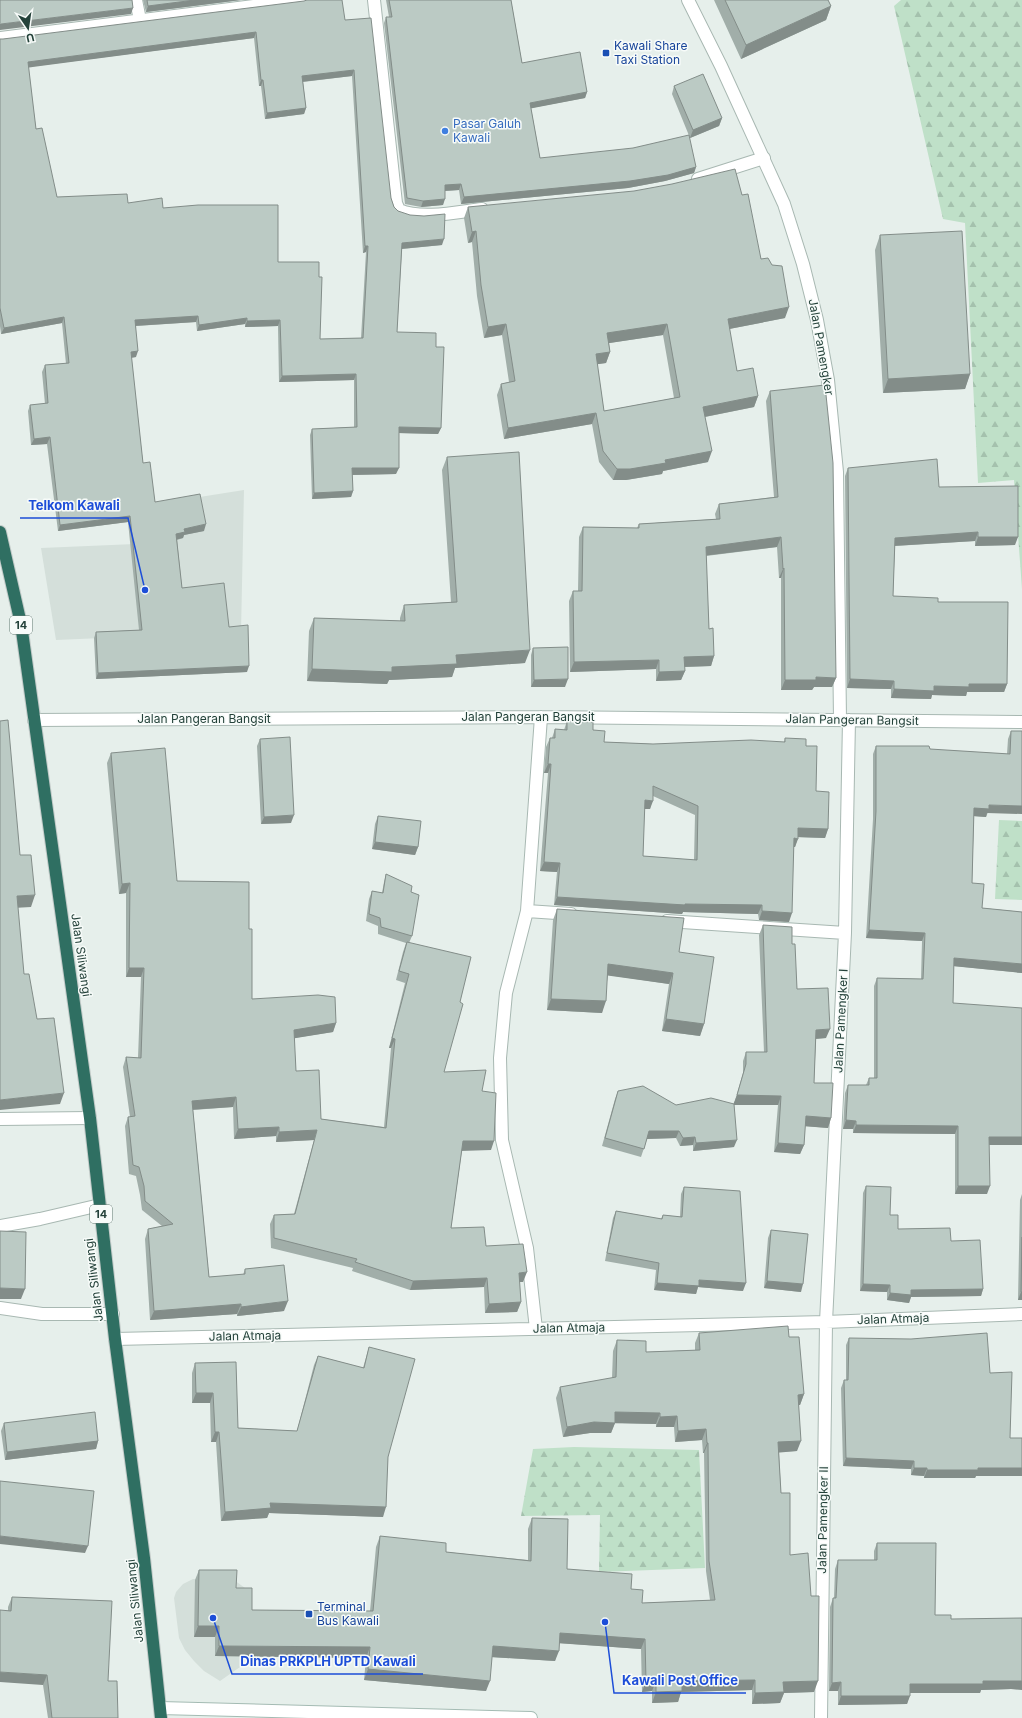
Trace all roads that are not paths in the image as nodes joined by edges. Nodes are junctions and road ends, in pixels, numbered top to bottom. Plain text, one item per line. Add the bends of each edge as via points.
1 (136, 0) edge
2 (301, 0) edge
3 (374, 0) edge
4 (688, 0) edge
5 (140, 20) junction
6 (0, 38) edge
7 (764, 158) junction
8 (687, 183) edge
9 (490, 208) edge
10 (0, 532) edge
11 (541, 717) junction
12 (34, 720) junction
13 (844, 720) junction
14 (1022, 722) edge
15 (527, 911) junction
16 (582, 915) edge
17 (654, 920) edge
18 (845, 933) junction
19 (90, 1118) junction
20 (0, 1119) edge
21 (100, 1205) junction
22 (0, 1226) edge
23 (0, 1308) edge
24 (112, 1314) junction
25 (1022, 1314) edge
26 (826, 1322) junction
27 (536, 1329) junction
28 (115, 1339) junction
29 (161, 1713) edge
30 (531, 1718) edge
31 (822, 1718) edge

1 - 5 street
2 - 5 street
3 - 9 street via 396,203 399,210 421,215
4 - 7 street, Jalan Pamengker
5 - 6 street
7 - 8 street
7 - 13 street, Jalan Pamengker via 784,204 803,264 828,380 837,472
10 - 12 highway, 14 via 21,624
11 - 12 street, Jalan Pangeran Bangsit
11 - 13 street, Jalan Pangeran Bangsit
11 - 15 street
12 - 19 highway, Jalan Siliwangi / 14
13 - 14 street, Jalan Pangeran Bangsit
13 - 18 street, Jalan Pamengker I
15 - 16 street
15 - 27 street via 506,992 500,1058 502,1140 527,1248
17 - 18 street
18 - 26 street, Jalan Pamengker I
19 - 20 street
19 - 21 highway, Jalan Siliwangi / 14
21 - 22 street
21 - 24 highway, Jalan Siliwangi / 14
23 - 24 street via 42,1314
24 - 28 highway, Jalan Siliwangi / 14
25 - 26 street, Jalan Atmaja
26 - 27 street, Jalan Atmaja
26 - 31 street, Jalan Pamengker II
27 - 28 street, Jalan Atmaja
28 - 29 highway, Jalan Siliwangi / 14 via 144,1558
29 - 30 street

